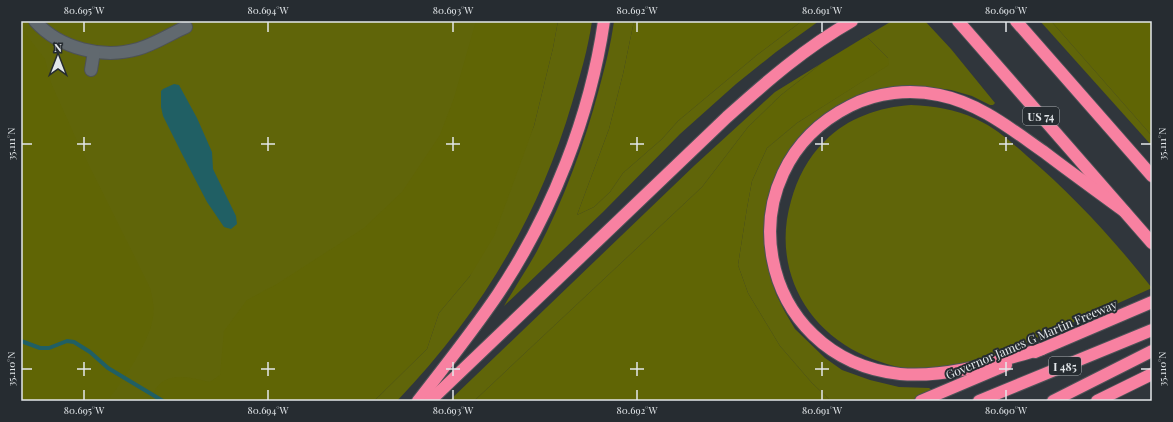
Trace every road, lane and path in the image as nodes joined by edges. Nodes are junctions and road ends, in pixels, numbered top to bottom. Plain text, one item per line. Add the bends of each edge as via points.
1 (36, 21) edge
2 (604, 21) edge
3 (852, 21) edge
4 (958, 21) edge
5 (1016, 21) edge
6 (186, 27) dead end
7 (94, 52) junction
8 (92, 70) dead end
9 (1152, 176) edge
10 (1124, 211) junction
11 (1152, 243) edge
12 (1152, 302) edge
13 (1152, 330) edge
14 (1042, 349) junction
15 (1152, 351) edge
16 (1152, 374) edge
17 (418, 401) edge
18 (430, 401) edge
19 (921, 401) edge
20 (979, 401) edge
21 (1053, 401) edge
22 (1097, 401) edge

1 - 7 street via 65,42
2 - 17 highway via 579,125 564,169 544,214 499,293
3 - 18 highway via 801,55 727,117
4 - 10 highway, US 74
5 - 9 highway
6 - 7 street via 138,49
7 - 8 street
10 - 11 highway, US 74
10 - 14 highway via 1005,125 972,105 939,95 905,92 877,96 855,103 826,120 801,144 791,158 772,205 771,256 789,304 806,327 822,342 867,367 894,373 919,374 958,371
12 - 14 highway, Governor James G Martin Freeway / I 485
13 - 20 highway, I 485
14 - 19 highway, Governor James G Martin Freeway / I 485
15 - 21 highway, I 485
16 - 22 highway

